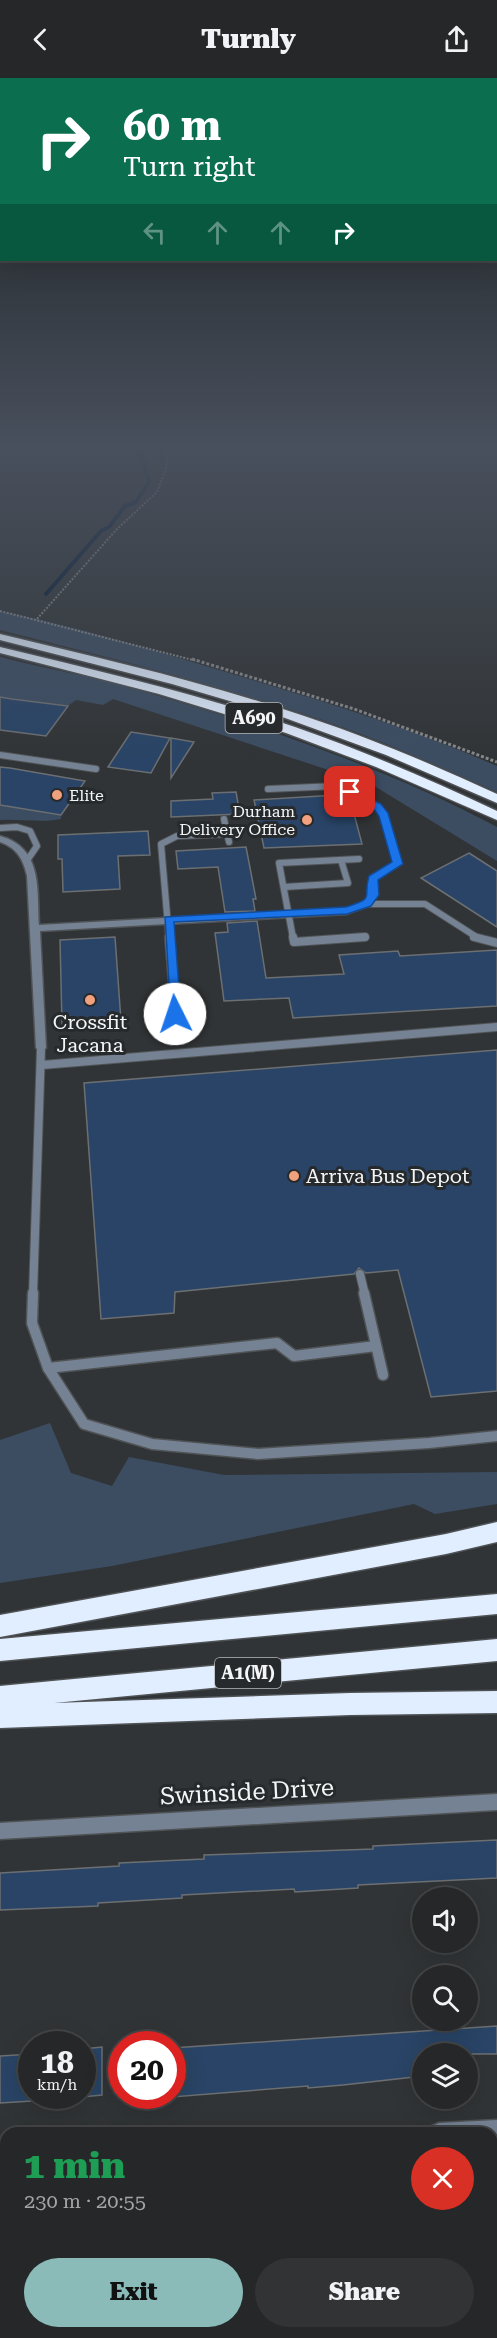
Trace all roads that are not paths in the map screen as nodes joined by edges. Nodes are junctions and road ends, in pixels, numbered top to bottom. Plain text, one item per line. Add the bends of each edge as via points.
1 (0, 637) edge
2 (0, 650) edge
3 (0, 755) edge
4 (96, 769) dead end
5 (268, 789) dead end
6 (497, 799) edge
7 (497, 816) edge
8 (224, 819) dead end
9 (0, 828) edge
10 (0, 839) edge
11 (28, 859) junction
12 (359, 859) dead end
13 (341, 860) junction
14 (284, 887) junction
15 (367, 904) junction
16 (347, 910) joint
17 (288, 914) junction
18 (169, 919) junction
19 (35, 928) junction
20 (365, 937) dead end
21 (497, 943) edge
22 (175, 1014) dead end
23 (497, 1027) edge
24 (41, 1048) joint
25 (42, 1065) junction
26 (360, 1274) dead end
27 (376, 1346) junction
28 (48, 1368) junction
29 (383, 1375) dead end
30 (497, 1436) edge
31 (497, 1532) edge
32 (497, 1604) edge
33 (0, 1626) edge
34 (0, 1650) edge
35 (497, 1650) edge
36 (0, 1697) edge
37 (497, 1702) edge
38 (0, 1716) edge
39 (497, 1802) edge
40 (0, 1831) edge

1 - 6 highway, A690 via 139,671 283,713 381,749
2 - 7 highway, A690 via 261,720 368,759
3 - 4 lane
5 - 15 lane via 337,786 378,806 397,864 372,878 374,895
8 - 18 lane via 228,838 177,836 161,844
9 - 11 lane via 30,831 37,846
10 - 11 street via 20,849
11 - 19 street
12 - 13 lane
13 - 14 lane via 279,863
13 - 14 lane via 348,883
14 - 17 lane
15 - 16 lane
15 - 21 lane via 425,904 476,938
16 - 17 street
17 - 18 street
17 - 20 lane via 294,942
18 - 19 street
18 - 22 lane
19 - 24 street
23 - 25 lane
24 - 25 lane
25 - 28 lane via 32,1323
26 - 27 lane
27 - 28 lane via 294,1356 277,1343
27 - 29 lane
28 - 30 lane via 84,1424 152,1444 258,1454
31 - 33 highway
32 - 34 highway, A1(M)
35 - 36 highway, A1(M)
37 - 38 highway
39 - 40 street, Swinside Drive

